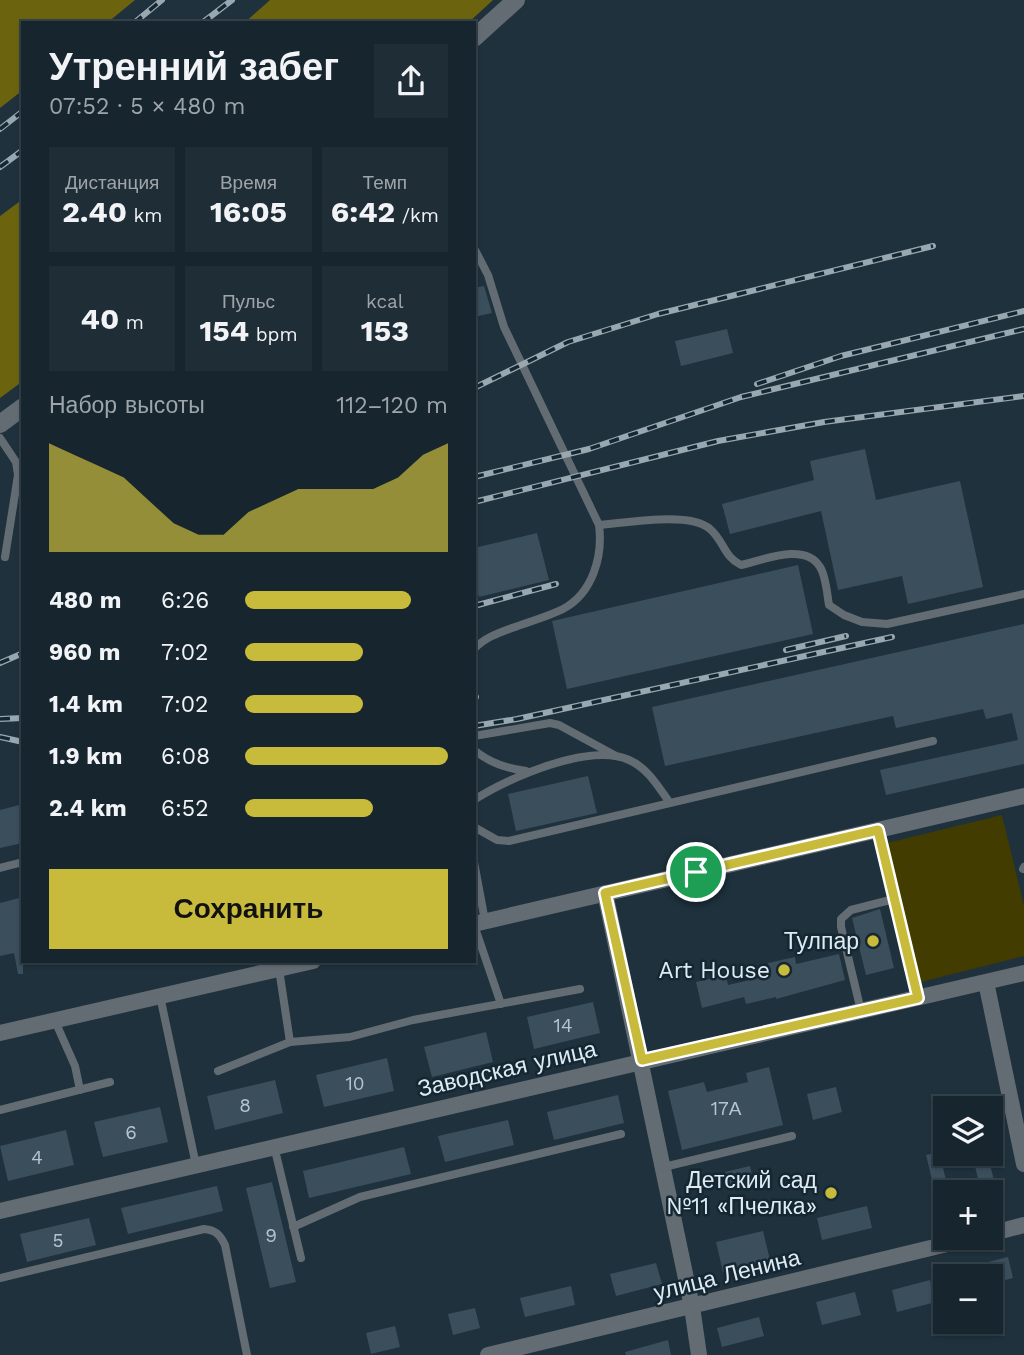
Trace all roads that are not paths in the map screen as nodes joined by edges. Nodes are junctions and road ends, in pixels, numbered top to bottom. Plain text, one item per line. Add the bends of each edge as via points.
1 (516, 0) edge
2 (476, 36) edge
3 (476, 252) edge
4 (21, 408) edge
5 (0, 424) edge
6 (0, 438) edge
7 (599, 525) junction
8 (5, 556) dead end
9 (1024, 594) edge
10 (476, 648) edge
11 (476, 736) edge
12 (933, 741) dead end
13 (476, 751) edge
14 (616, 756) junction
15 (529, 771) junction
16 (1024, 796) edge
17 (476, 799) edge
18 (670, 803) junction
19 (476, 828) edge
20 (878, 830) junction
21 (21, 863) edge
22 (0, 868) edge
23 (476, 892) edge
24 (605, 893) junction
25 (894, 899) junction
26 (478, 923) edge
27 (304, 963) edge
28 (279, 969) junction
29 (1024, 973) edge
30 (986, 982) junction
31 (580, 989) dead end
32 (160, 996) junction
33 (918, 998) junction
34 (502, 1004) junction
35 (861, 1011) junction
36 (54, 1021) junction
37 (0, 1033) edge
38 (290, 1042) junction
39 (642, 1060) junction
40 (218, 1071) dead end
41 (110, 1082) dead end
42 (79, 1090) junction
43 (0, 1110) edge
44 (621, 1134) dead end
45 (792, 1136) dead end
46 (274, 1146) junction
47 (1024, 1164) edge
48 (196, 1165) junction
49 (664, 1167) junction
50 (0, 1211) edge
51 (1024, 1226) edge
52 (293, 1227) junction
53 (1003, 1231) edge
54 (933, 1248) edge
55 (301, 1258) dead end
56 (0, 1278) edge
57 (692, 1307) junction
58 (247, 1355) edge
59 (488, 1355) edge
60 (699, 1355) edge

1 - 2 street
3 - 7 lane via 504,327
4 - 5 street
6 - 8 lane via 16,462 18,475
7 - 9 lane via 694,520 712,531 727,555 741,565 804,555 821,567 829,605 862,622 887,624
7 - 10 lane via 599,559 580,596 564,609 492,636
11 - 14 lane via 550,723
12 - 18 lane
13 - 15 lane via 504,767
14 - 15 lane
14 - 18 lane via 644,768
15 - 17 lane
16 - 20 street
18 - 19 lane via 509,841
20 - 24 street
20 - 25 lane
21 - 22 lane
23 - 26 lane
24 - 26 street
24 - 39 street
25 - 33 lane
25 - 35 lane via 850,910 841,919
26 - 34 lane
27 - 28 street
28 - 32 street
28 - 38 lane
29 - 30 street, Заводская улица
30 - 33 street, Заводская улица
30 - 47 street
31 - 34 lane
32 - 36 street
32 - 48 lane
33 - 35 street, Заводская улица
34 - 38 lane via 351,1037
35 - 39 street, Заводская улица
36 - 37 street
36 - 42 lane via 75,1066
38 - 40 lane
39 - 46 street, Заводская улица
39 - 49 street
41 - 42 lane
42 - 43 lane
44 - 52 lane via 360,1198
45 - 49 lane
46 - 48 street, Заводская улица
46 - 52 lane
48 - 50 street, Заводская улица
49 - 57 street
51 - 53 street
52 - 55 lane
54 - 57 street, улица Ленина
56 - 58 lane via 204,1228 213,1230 225,1245
57 - 59 street, улица Ленина
57 - 60 street

